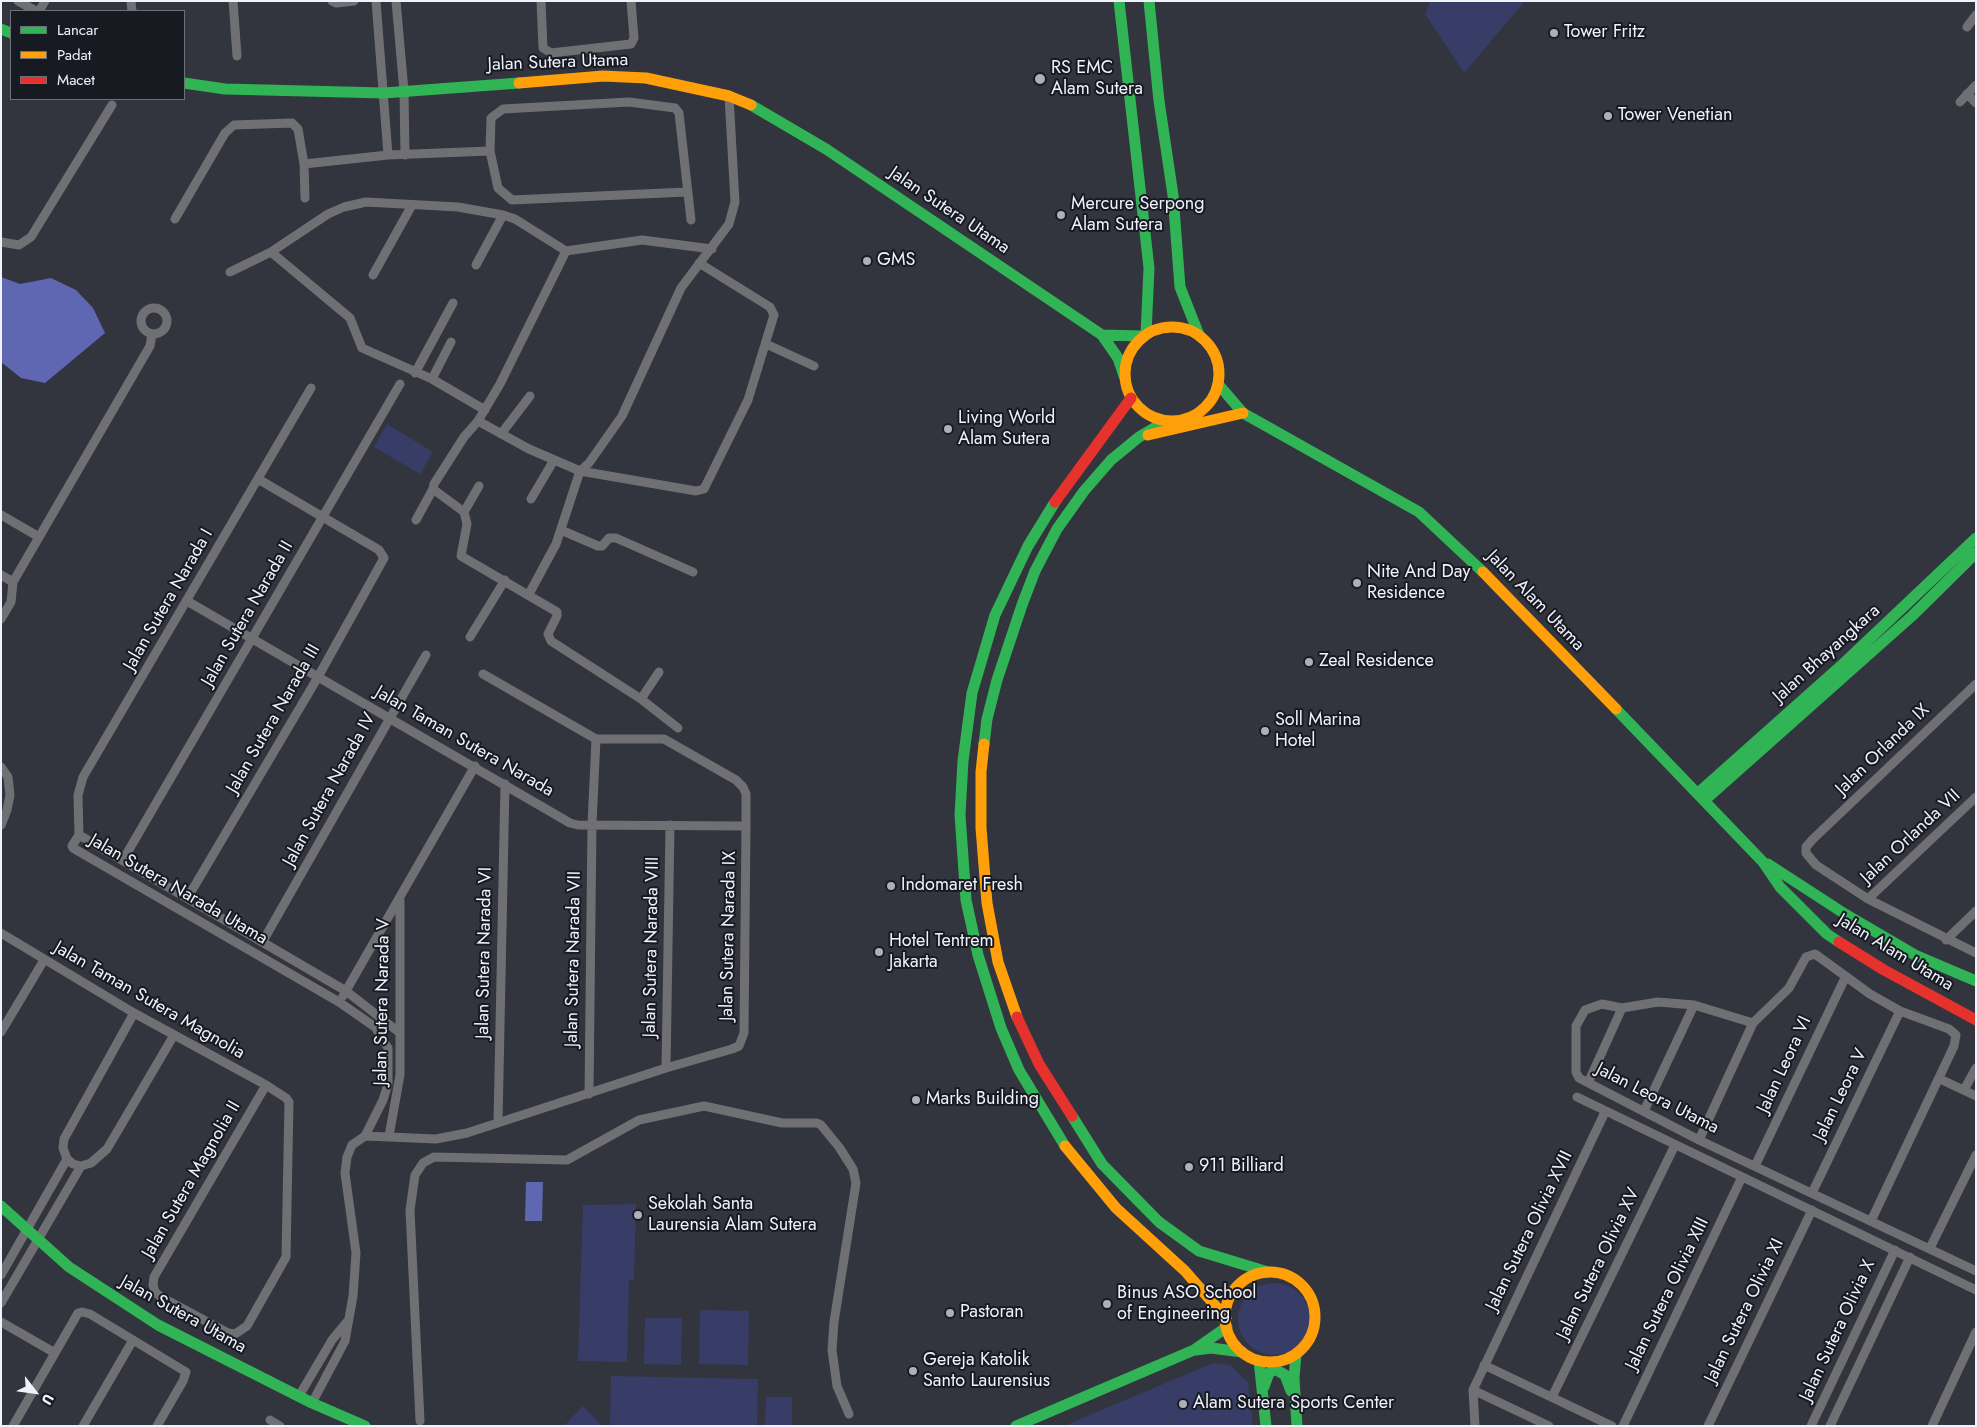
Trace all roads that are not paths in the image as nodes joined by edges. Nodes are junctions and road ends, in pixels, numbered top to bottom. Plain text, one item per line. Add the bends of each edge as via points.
1 (18, 1) edge
2 (233, 1) edge
3 (332, 1) edge
4 (354, 1) edge
5 (376, 1) edge
6 (396, 1) edge
7 (541, 1) edge
8 (631, 1) edge
9 (1119, 1) edge
10 (1149, 1) edge
11 (36, 10) edge
12 (1976, 14) edge
13 (1967, 27) dead end
14 (237, 56) dead end
15 (185, 83) edge
16 (1976, 85) edge
17 (404, 90) junction
18 (384, 93) junction
19 (1967, 94) junction
20 (729, 96) junction
21 (1960, 102) dead end
22 (1976, 103) edge
23 (112, 105) dead end
24 (490, 151) junction
25 (388, 155) junction
26 (405, 155) junction
27 (304, 164) junction
28 (686, 192) junction
29 (305, 198) dead end
30 (412, 205) junction
31 (503, 215) junction
32 (175, 219) dead end
33 (691, 220) dead end
34 (1, 242) edge
35 (712, 249) junction
36 (566, 251) junction
37 (271, 252) junction
38 (699, 263) junction
39 (476, 265) dead end
40 (230, 272) dead end
41 (373, 276) dead end
42 (453, 303) dead end
43 (152, 334) dead end
44 (1102, 335) junction
45 (1145, 335) junction
46 (1199, 335) junction
47 (451, 342) dead end
48 (766, 344) junction
49 (814, 366) dead end
50 (415, 373) junction
51 (1124, 376) junction
52 (432, 379) junction
53 (400, 384) dead end
54 (1218, 384) junction
55 (310, 388) dead end
56 (530, 396) dead end
57 (1131, 398) junction
58 (485, 410) junction
59 (1243, 414) junction
60 (478, 421) junction
61 (1166, 421) junction
62 (501, 434) junction
63 (1139, 437) junction
64 (554, 460) junction
65 (580, 471) junction
66 (258, 479) junction
67 (479, 486) dead end
68 (433, 489) junction
69 (530, 498) dead end
70 (464, 512) junction
71 (1, 515) edge
72 (324, 516) junction
73 (416, 520) dead end
74 (561, 530) junction
75 (39, 537) junction
76 (1976, 538) edge
77 (1976, 553) edge
78 (693, 572) dead end
79 (1, 575) edge
80 (505, 580) junction
81 (13, 582) junction
82 (529, 594) junction
83 (187, 601) junction
84 (1, 619) edge
85 (470, 637) dead end
86 (253, 639) junction
87 (426, 655) dead end
88 (659, 672) dead end
89 (483, 674) dead end
90 (318, 677) junction
91 (1976, 684) edge
92 (641, 699) junction
93 (390, 718) junction
94 (678, 728) dead end
95 (596, 739) junction
96 (475, 766) junction
97 (1, 768) edge
98 (505, 784) junction
99 (1702, 796) junction
100 (1976, 797) edge
101 (2, 821) edge
102 (592, 824) junction
103 (670, 826) junction
104 (746, 826) junction
105 (79, 834) junction
106 (123, 860) junction
107 (1763, 862) junction
108 (188, 897) junction
109 (400, 899) junction
110 (1868, 900) junction
111 (1976, 911) edge
112 (1, 933) edge
113 (1946, 940) junction
114 (263, 941) junction
115 (1976, 953) edge
116 (44, 960) junction
117 (1845, 978) junction
118 (1976, 981) edge
119 (346, 991) junction
120 (340, 1002) junction
121 (1694, 1006) junction
122 (1622, 1008) junction
123 (1900, 1011) junction
124 (134, 1013) junction
125 (1976, 1020) edge
126 (1753, 1023) junction
127 (1, 1032) edge
128 (400, 1033) junction
129 (174, 1036) junction
130 (666, 1068) junction
131 (1976, 1068) edge
132 (1940, 1079) junction
133 (1588, 1083) junction
134 (266, 1085) junction
135 (1964, 1090) junction
136 (589, 1094) junction
137 (1976, 1096) edge
138 (1577, 1097) dead end
139 (1644, 1111) junction
140 (1606, 1112) junction
141 (498, 1123) junction
142 (365, 1136) junction
143 (389, 1136) junction
144 (1699, 1140) junction
145 (1675, 1145) junction
146 (1976, 1155) edge
147 (67, 1159) junction
148 (81, 1166) junction
149 (1755, 1166) junction
150 (1742, 1177) junction
151 (1812, 1193) junction
152 (1, 1206) edge
153 (1812, 1210) junction
154 (1871, 1220) junction
155 (27, 1230) junction
156 (38, 1240) junction
157 (1930, 1248) junction
158 (1895, 1250) junction
159 (1910, 1257) junction
160 (1976, 1271) edge
161 (1268, 1272) junction
162 (1, 1275) edge
163 (1976, 1290) edge
164 (1, 1303) edge
165 (348, 1320) junction
166 (1, 1322) edge
167 (1226, 1323) junction
168 (247, 1326) joint
169 (1976, 1332) edge
170 (133, 1340) junction
171 (1194, 1350) junction
172 (1242, 1352) junction
173 (55, 1353) junction
174 (1296, 1354) junction
175 (1259, 1361) junction
176 (1484, 1365) junction
177 (1473, 1390) junction
178 (1263, 1392) junction
179 (299, 1396) junction
180 (1294, 1396) junction
181 (1552, 1397) junction
182 (312, 1403) junction
183 (849, 1414) dead end
184 (270, 1420) dead end
185 (420, 1421) dead end
186 (361, 1425) edge
187 (13, 1426) edge
188 (83, 1426) edge
189 (157, 1426) edge
190 (280, 1426) edge
191 (1016, 1426) edge
192 (1266, 1426) edge
193 (1297, 1426) edge
194 (1475, 1426) edge
195 (1550, 1426) edge
196 (1612, 1426) edge
197 (1623, 1426) edge
198 (1708, 1426) edge
199 (1812, 1426) edge
200 (1830, 1426) edge
201 (1932, 1426) edge

1 - 11 street
2 - 14 street
3 - 4 street
5 - 18 street
6 - 17 street
7 - 8 street via 543,48 546,52 560,52 633,42
9 - 45 main road via 1148,268
10 - 46 main road via 1180,287
12 - 13 street
15 - 18 main road, Jalan Sutera Utama via 225,89
16 - 19 street
17 - 18 main road, Jalan Sutera Utama
17 - 20 main road, Jalan Sutera Utama via 603,76 646,78
17 - 26 street
18 - 25 street
19 - 21 street
19 - 22 street
20 - 35 street via 734,213
20 - 44 main road, Jalan Sutera Utama via 758,108 826,150
23 - 34 street via 31,237 19,245
24 - 26 street
24 - 28 street via 498,188 512,200
24 - 28 street via 491,118 503,109 630,102 671,107 679,113
25 - 26 street
25 - 27 street
27 - 29 street
27 - 32 street via 298,129 292,123 234,125 225,133
28 - 33 street
30 - 31 street via 458,207
30 - 37 street via 366,202 344,207
30 - 41 street
31 - 36 street
31 - 39 street
35 - 36 street via 642,240
35 - 38 street
36 - 58 street via 519,350
37 - 40 street
37 - 50 street via 350,318 362,348
38 - 48 street via 770,307 774,315
38 - 65 street via 681,288 618,425
42 - 50 street
43 - 75 street via 150,346
44 - 45 main road
44 - 51 main road, Jalan Sutera Utama via 1118,358
45 - 46 main road via 1173,326
45 - 51 main road via 1133,347 1126,361
46 - 54 main road via 1216,357
47 - 52 street
48 - 49 street
48 - 65 street via 748,400 704,489 696,491
50 - 52 street
51 - 57 main road
52 - 58 street
53 - 72 street, Jalan Sutera Narada II
54 - 59 main road, Jalan Alam Utama
54 - 61 main road via 1213,397 1199,412 1180,421
55 - 66 street, Jalan Sutera Narada I
56 - 62 street
57 - 61 main road via 1152,417
57 - 167 main road via 1056,500 1028,546 995,615 972,693 963,760 960,815 966,900 978,956 1001,1028 1019,1070 1043,1112 1065,1146 1116,1208 1185,1271
58 - 60 street
59 - 63 main road
59 - 99 main road, Jalan Alam Utama via 1419,512 1470,558
60 - 62 street
60 - 68 street via 464,437
61 - 63 main road
62 - 64 street
63 - 161 main road via 1111,460 1056,529 1031,580 997,680 987,719 981,772 981,828 987,903 998,962 1016,1014 1039,1064 1102,1164 1159,1222 1199,1251
64 - 65 street
64 - 69 street
65 - 74 street
66 - 72 street
66 - 83 street, Jalan Sutera Narada I
67 - 70 street
68 - 70 street
68 - 73 street
70 - 80 street via 467,524 461,556
71 - 75 street
72 - 86 street, Jalan Sutera Narada II
72 - 90 street, Jalan Sutera Narada III via 384,555
74 - 78 street via 598,546 609,538 616,538
74 - 82 street via 552,554
75 - 81 street
76 - 99 main road, Jalan Bhayangkara
77 - 99 main road, Jalan Bhayangkara via 1912,616
79 - 81 street
80 - 82 street
80 - 85 street
81 - 84 street via 11,602
82 - 92 street via 557,612 548,634 551,641
83 - 86 street, Jalan Taman Sutera Narada
83 - 105 street, Jalan Sutera Narada I via 83,777 78,796
86 - 90 street, Jalan Taman Sutera Narada
86 - 106 street, Jalan Sutera Narada II
87 - 93 street, Jalan Sutera Narada IV
88 - 92 street
89 - 95 street
90 - 93 street, Jalan Taman Sutera Narada
90 - 108 street, Jalan Sutera Narada III
91 - 110 street, Jalan Orlanda IX via 1806,847 1809,858
92 - 94 street
93 - 96 street, Jalan Taman Sutera Narada
93 - 114 street, Jalan Sutera Narada IV
95 - 102 street, Jalan Sutera Narada VII
95 - 104 street, Jalan Sutera Narada IX via 657,738 674,743 743,787
96 - 98 street, Jalan Taman Sutera Narada
96 - 109 street, Jalan Sutera Narada V
97 - 101 street via 8,777 10,795
98 - 102 street, Jalan Taman Sutera Narada via 570,822
98 - 141 street, Jalan Sutera Narada VI
99 - 107 main road, Jalan Alam Utama
100 - 110 street, Jalan Orlanda VII
102 - 103 street, Jalan Taman Sutera Narada
102 - 136 street, Jalan Sutera Narada VII
103 - 104 street, Jalan Taman Sutera Narada
103 - 130 street, Jalan Sutera Narada VIII
104 - 130 street, Jalan Sutera Narada IX via 744,1033 739,1046
105 - 106 street, Jalan Sutera Narada Utama
105 - 120 street, Jalan Sutera Narada Utama via 73,848
106 - 108 street, Jalan Sutera Narada Utama
107 - 118 main road, Jalan Alam Utama via 1916,955
107 - 125 main road, Jalan Alam Utama via 1780,887 1827,934 1884,970
108 - 114 street, Jalan Sutera Narada Utama
109 - 119 street, Jalan Sutera Narada V
109 - 128 street, Jalan Sutera Narada V
110 - 113 street
111 - 113 street
112 - 116 street, Jalan Taman Sutera Magnolia
113 - 115 street
114 - 119 street, Jalan Sutera Narada Utama
116 - 124 street, Jalan Taman Sutera Magnolia
116 - 127 street
117 - 123 street
117 - 126 street via 1828,962 1815,954 1810,955 1789,988
117 - 149 street, Jalan Leora VI
119 - 120 street, Jalan Sutera Narada V
119 - 128 street, Jalan Sutera Narada Utama
120 - 142 street, Jalan Sutera Narada Utama via 374,1028 388,1048 388,1084
121 - 122 street, Jalan Leora Utama via 1658,1002
121 - 126 street, Jalan Leora Utama
121 - 139 street
122 - 133 street
122 - 133 street, Jalan Leora Utama via 1592,1005 1580,1017 1576,1026 1576,1072
123 - 132 street via 1949,1029 1956,1035
123 - 151 street, Jalan Leora V
124 - 129 street, Jalan Taman Sutera Magnolia
124 - 147 street via 64,1139
126 - 144 street
128 - 143 street, Jalan Sutera Narada V via 399,1090
129 - 134 street, Jalan Taman Sutera Magnolia
129 - 148 street via 107,1149 91,1163
130 - 136 street
131 - 135 street
132 - 135 street
132 - 154 street
133 - 139 street, Jalan Leora Utama
134 - 168 street, Jalan Taman Sutera Magnolia via 282,1094 288,1102 286,1257
134 - 168 street, Jalan Sutera Magnolia II via 154,1277 155,1292 228,1333 236,1334
135 - 137 street
136 - 141 street
138 - 140 street
139 - 144 street, Jalan Leora Utama
140 - 145 street
140 - 176 street, Jalan Sutera Olivia XVII
141 - 143 street via 436,1139
142 - 143 street
142 - 165 street, Jalan Sutera Narada Utama via 352,1145 347,1158 356,1253 354,1296
144 - 149 street, Jalan Leora Utama
145 - 150 street
145 - 181 street, Jalan Sutera Olivia XV
146 - 157 street
147 - 148 street
147 - 155 street
148 - 156 street
149 - 151 street, Jalan Leora Utama
150 - 153 street
150 - 197 street, Jalan Sutera Olivia XIII
151 - 154 street, Jalan Leora Utama
152 - 155 main road, Jalan Sutera Utama
153 - 158 street
153 - 198 street, Jalan Sutera Olivia XI
154 - 157 street, Jalan Leora Utama
155 - 156 main road, Jalan Sutera Utama
155 - 162 street
156 - 164 street
156 - 179 main road, Jalan Sutera Utama via 68,1267 158,1325
157 - 160 street, Jalan Leora Utama
158 - 159 street
158 - 199 street, Jalan Sutera Olivia X
159 - 163 street
159 - 200 street, Jalan Sutera Olivia X
161 - 167 main road via 1255,1274 1233,1292 1227,1304
161 - 174 main road via 1285,1274 1299,1282 1310,1295 1315,1310 1314,1327 1308,1342
165 - 179 street via 332,1340
165 - 182 street, Jalan Sutera Narada Utama via 342,1348
166 - 173 street
167 - 171 main road
167 - 172 main road via 1232,1341
169 - 201 street
170 - 173 street via 84,1312 78,1313
170 - 188 street
170 - 189 street via 186,1372
171 - 172 main road via 1211,1348
171 - 191 main road
172 - 175 main road
173 - 187 street
174 - 175 main road via 1278,1362
174 - 180 main road
175 - 178 main road
176 - 177 street, Jalan Sutera Olivia XVII
176 - 181 street
177 - 194 street
177 - 195 street
178 - 180 main road via 1268,1373 1275,1369 1282,1372
178 - 192 main road
179 - 182 main road, Jalan Sutera Utama
180 - 193 main road
181 - 196 street
182 - 186 main road, Jalan Sutera Utama
183 - 185 street via 837,1386 832,1350 856,1183 853,1169 821,1125 782,1123 704,1106 639,1120 567,1160 434,1157 423,1163 415,1175 410,1210
184 - 190 street

